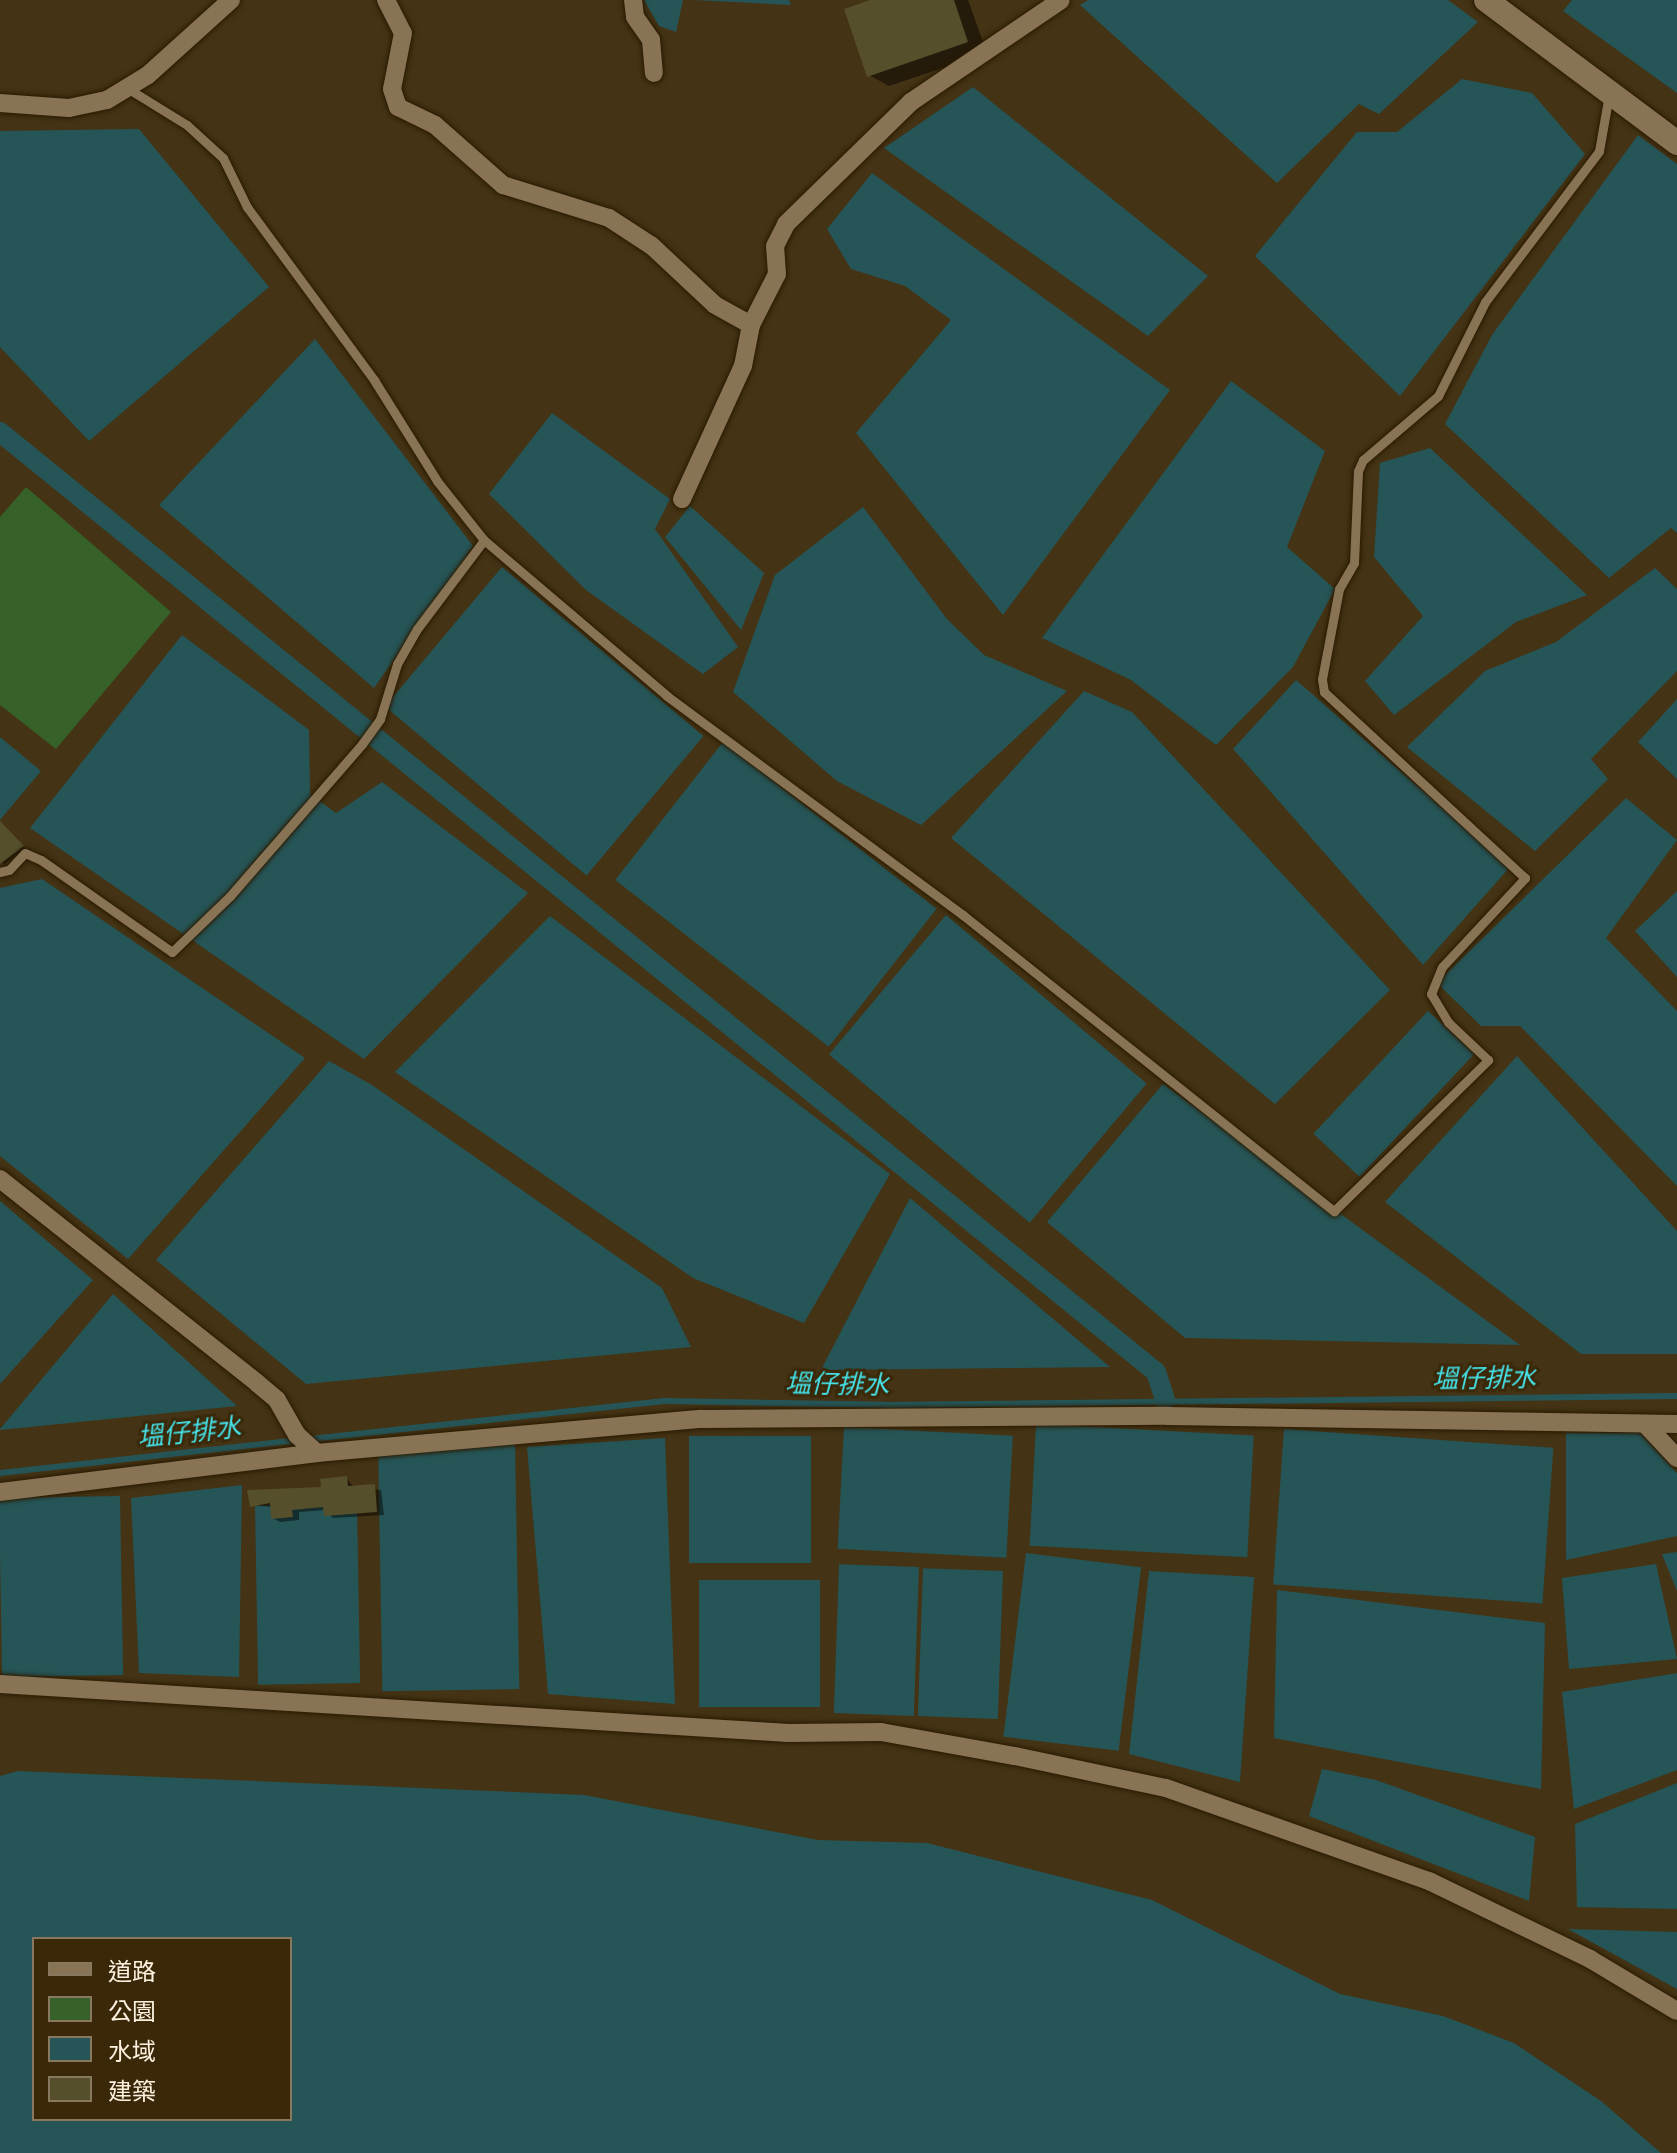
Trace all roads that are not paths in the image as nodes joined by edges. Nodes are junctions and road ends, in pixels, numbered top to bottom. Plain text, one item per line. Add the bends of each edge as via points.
1 (231, 0) edge
2 (386, 0) edge
3 (633, 0) edge
4 (1061, 0) edge
5 (1494, 2) edge
6 (654, 73) dead end
7 (127, 88) junction
8 (1610, 90) junction
9 (0, 103) edge
10 (1677, 143) edge
11 (751, 325) junction
12 (682, 499) dead end
13 (484, 540) junction
14 (0, 872) edge
15 (0, 1179) edge
16 (1645, 1424) junction
17 (1677, 1424) edge
18 (317, 1453) junction
19 (1677, 1458) edge
20 (0, 1492) edge
21 (0, 1684) edge
22 (1677, 2011) edge

1 - 7 street
2 - 11 street via 403,33 392,89 398,107 435,125 503,185 609,218 652,246 715,305
3 - 6 street via 635,17 651,40
4 - 11 street via 911,102 786,224 775,246 777,274
5 - 8 main road
7 - 9 street via 107,100 69,108
7 - 13 lane via 187,125 223,158 247,207 374,380 437,481
8 - 10 main road
8 - 13 lane via 1599,151 1485,302 1438,396 1363,460 1358,471 1354,563 1336,602 1324,692 1525,878 1442,967 1431,994 1448,1022 1488,1060 1334,1211 963,915 667,696
11 - 12 street via 743,366
13 - 14 lane via 417,629 397,664 380,719 362,744 230,896 172,952 41,860 25,853
15 - 18 street via 277,1400 297,1435
16 - 17 street
16 - 18 street via 1168,1416 700,1419
16 - 19 street
18 - 20 street
21 - 22 street via 788,1733 881,1732 1015,1756 1166,1788 1385,1864 1590,1959

